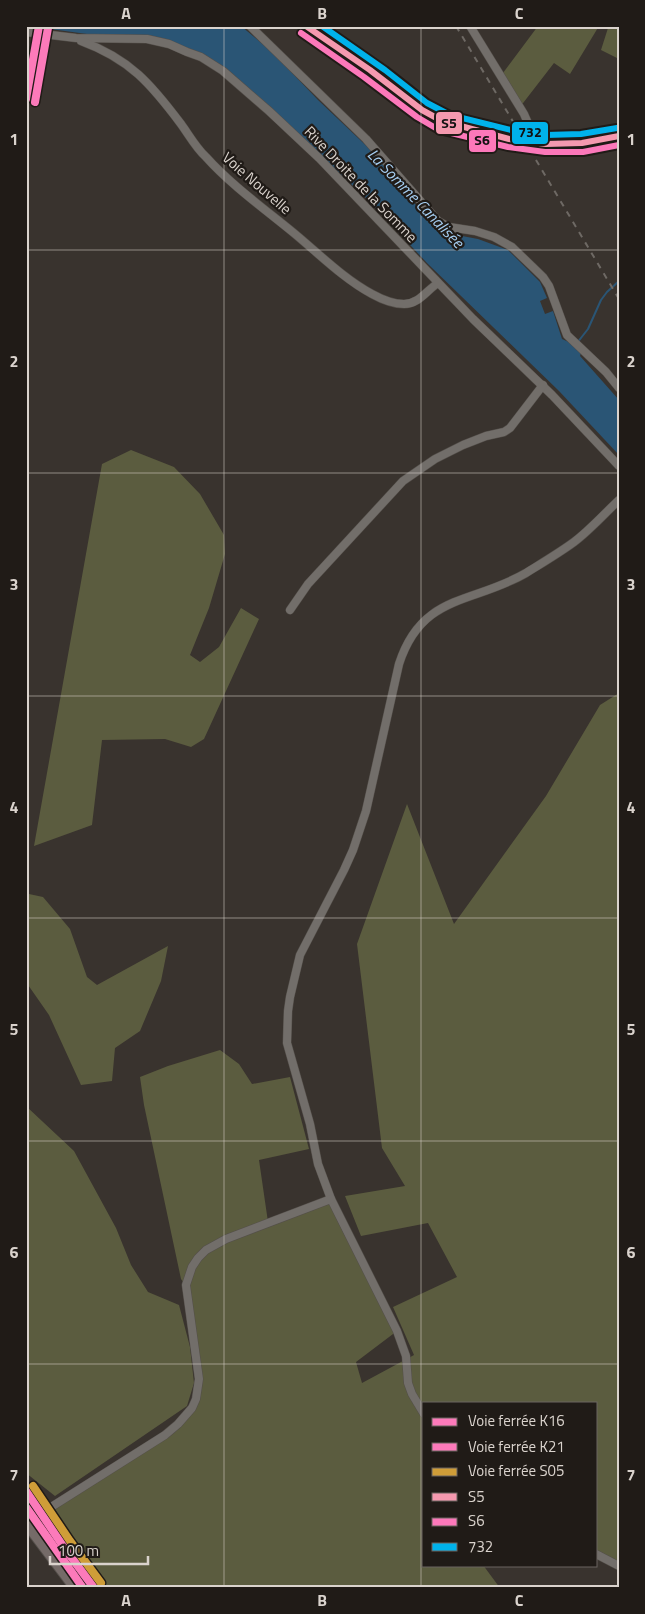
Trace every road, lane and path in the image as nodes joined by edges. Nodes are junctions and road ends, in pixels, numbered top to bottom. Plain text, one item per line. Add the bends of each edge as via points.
1 (250, 26) edge
2 (306, 26) edge
3 (470, 26) edge
4 (26, 32) edge
5 (76, 38) junction
6 (619, 136) edge
7 (537, 144) junction
8 (438, 283) junction
9 (543, 385) junction
10 (619, 388) edge
11 (619, 466) edge
12 (619, 500) edge
13 (290, 610) dead end
14 (331, 1199) junction
15 (422, 1411) edge
16 (27, 1524) edge
17 (598, 1555) edge
18 (619, 1566) edge
19 (75, 1588) edge

1 - 10 street via 366,138 438,221 449,227 494,237 512,246 549,286 568,335
2 - 7 main road via 434,118 498,137
3 - 7 street via 524,114
4 - 5 street, Rive Droite de la Somme
5 - 8 street, Rive Droite de la Somme via 161,42 201,58 223,72 319,158
5 - 8 street, Voie Nouvelle via 99,47 141,75 205,157 356,284 390,302 404,304 414,303
6 - 7 main road via 586,142
8 - 9 street, Rive Droite de la Somme
9 - 11 street, Rive Droite de la Somme
9 - 13 street via 510,428 463,445 403,481 308,584
12 - 14 street via 575,541 524,574 441,607 424,620 402,654 360,830 336,886 300,955 288,1011 287,1043 318,1164
14 - 15 street via 396,1331 406,1356 408,1383
14 - 16 street via 226,1239 198,1258 186,1286 199,1378 192,1408 165,1435
16 - 19 main road
17 - 18 street

